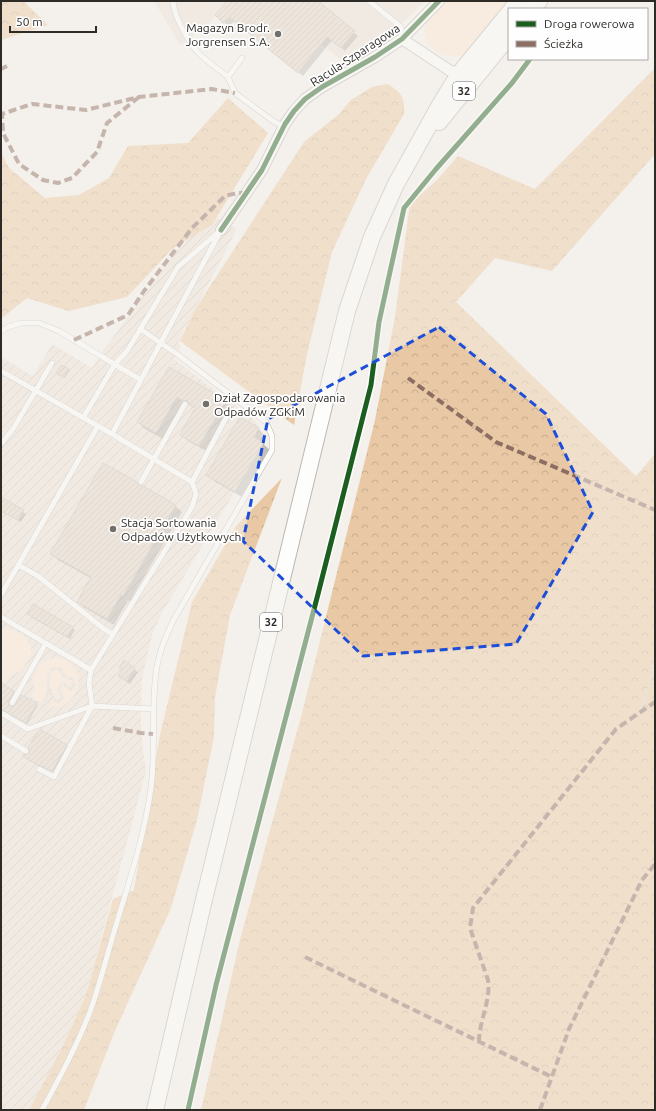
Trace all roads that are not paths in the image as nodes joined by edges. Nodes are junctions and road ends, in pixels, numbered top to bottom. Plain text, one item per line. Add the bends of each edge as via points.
1 (173, 1) edge
2 (440, 1) edge
3 (372, 2) edge
4 (508, 14) edge
5 (508, 37) edge
6 (402, 39) junction
7 (242, 58) dead end
8 (459, 74) junction
9 (228, 77) junction
10 (284, 127) junction
11 (418, 145) junction
12 (221, 230) junction
13 (140, 329) junction
14 (1, 331) edge
15 (161, 342) junction
16 (52, 363) dead end
17 (115, 364) junction
18 (1, 370) edge
19 (141, 380) junction
20 (36, 390) junction
21 (185, 404) dead end
22 (227, 416) dead end
23 (83, 418) junction
24 (98, 426) junction
25 (112, 434) junction
26 (1, 444) edge
27 (154, 459) junction
28 (141, 482) dead end
29 (192, 482) junction
30 (18, 565) junction
31 (1, 595) edge
32 (1, 617) edge
33 (113, 634) junction
34 (46, 643) junction
35 (90, 670) junction
36 (12, 703) dead end
37 (92, 706) junction
38 (153, 709) junction
39 (1, 713) edge
40 (1, 736) edge
41 (26, 751) dead end
42 (39, 769) dead end
43 (42, 1110) edge
44 (155, 1110) edge

1 - 9 lane via 179,22 196,49
2 - 6 street, Racula-Szparagowa
3 - 6 lane via 401,28
4 - 8 main road, 32
5 - 11 main road, 32
6 - 8 street via 448,70
6 - 10 street, Racula-Szparagowa via 305,99
7 - 9 lane
8 - 11 main road, 32
9 - 10 lane via 235,93
10 - 12 street, Racula-Szparagowa via 262,170
11 - 44 main road, 32 via 396,184 372,236 347,311
12 - 13 lane via 178,267
12 - 15 lane
13 - 15 lane
13 - 17 lane via 127,351
14 - 17 lane via 21,323 39,322
15 - 19 lane
15 - 38 lane via 266,422 272,436 272,450 174,619 164,642 156,672
16 - 20 lane
17 - 19 lane
17 - 23 lane
18 - 20 lane
19 - 25 lane
20 - 23 lane
20 - 26 lane via 14,429
21 - 27 lane
22 - 29 lane
23 - 24 lane
24 - 25 lane
24 - 30 lane
25 - 27 lane
27 - 28 lane
27 - 29 lane
29 - 33 lane via 196,494 192,507
30 - 31 lane
30 - 33 lane via 38,576
32 - 34 lane
33 - 35 lane
34 - 35 lane
34 - 36 lane
35 - 37 lane
37 - 38 lane
37 - 39 lane via 28,728
37 - 42 lane via 54,777
38 - 43 lane via 151,788 126,894 90,1011 69,1060
40 - 41 lane

